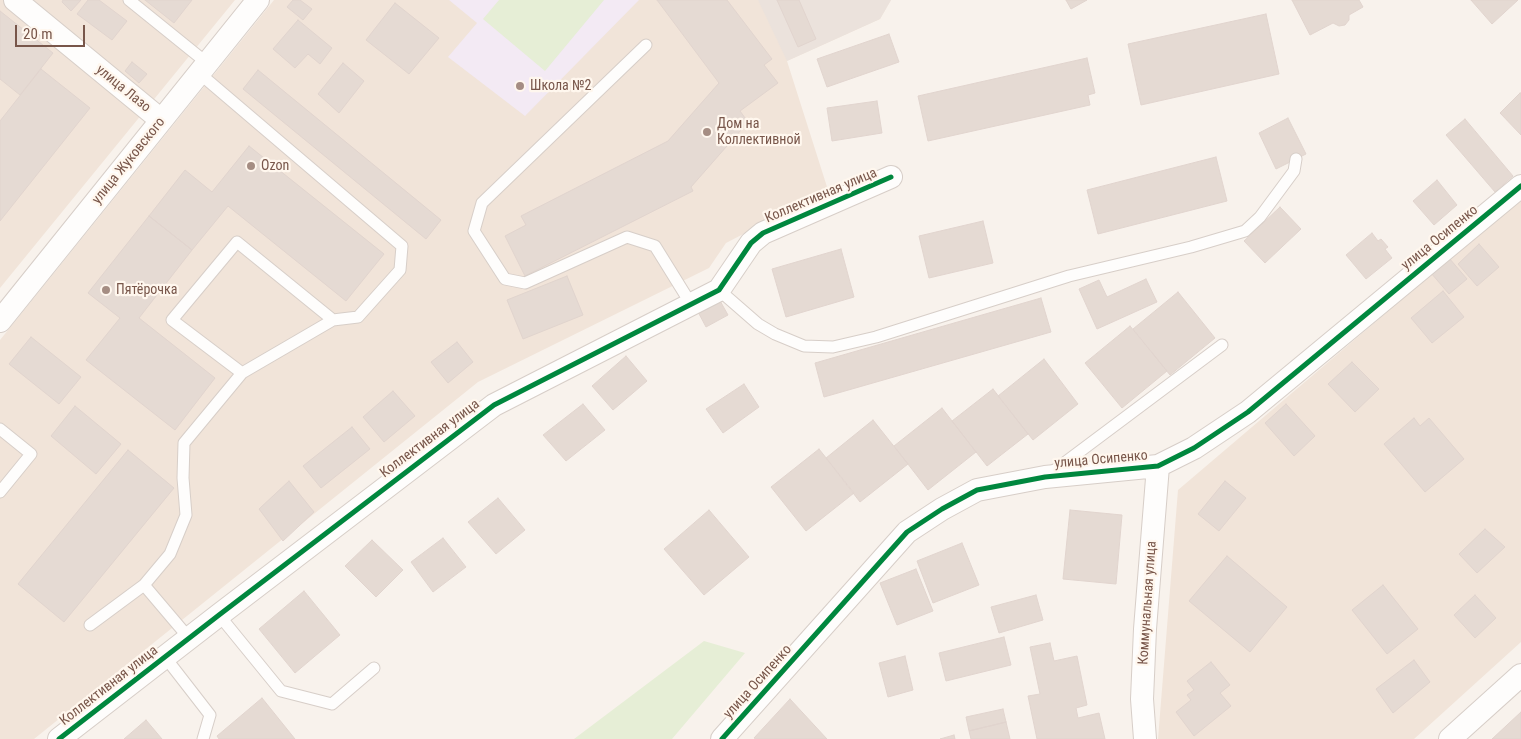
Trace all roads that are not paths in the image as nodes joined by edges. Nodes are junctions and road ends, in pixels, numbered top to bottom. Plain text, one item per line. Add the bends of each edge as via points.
1 (15, 0) edge
2 (129, 0) edge
3 (258, 0) edge
4 (646, 45) dead end
5 (203, 68) junction
6 (161, 120) junction
7 (1296, 159) dead end
8 (892, 177) dead end
9 (1521, 186) edge
10 (719, 290) junction
11 (691, 304) junction
12 (333, 320) junction
13 (0, 321) edge
14 (1222, 344) dead end
15 (242, 373) junction
16 (0, 429) edge
17 (1158, 466) junction
18 (1045, 476) junction
19 (0, 492) edge
20 (144, 586) junction
21 (219, 615) junction
22 (90, 625) dead end
23 (189, 638) junction
24 (165, 656) junction
25 (374, 668) dead end
26 (1521, 675) edge
27 (59, 739) edge
28 (202, 739) edge
29 (722, 739) edge
30 (1145, 739) edge
31 (1450, 739) edge

1 - 6 street, улица Лазо
2 - 5 lane
3 - 5 street, улица Жуковского
4 - 11 lane via 482,202 474,231 505,279 525,283 627,237 655,246
5 - 6 street, улица Жуковского
5 - 12 lane via 402,246 400,270 358,317
6 - 13 street, улица Жуковского
7 - 10 lane via 1294,171 1260,217 1245,231 1069,276 876,337 833,347 804,346 775,334 758,324
8 - 10 street, Коллективная улица via 763,233 751,243
9 - 17 street, улица Осипенко via 1248,412 1194,448
10 - 11 street, Коллективная улица
11 - 21 street, Коллективная улица via 494,405
12 - 15 lane
12 - 15 lane via 236,242 172,320
14 - 18 lane
15 - 20 lane via 184,443 186,515 170,554
16 - 19 lane via 30,454
17 - 18 street, улица Осипенко
17 - 30 street, Коммунальная улица via 1144,646 1142,699
18 - 29 street, улица Осипенко via 977,490 906,532
20 - 22 lane
20 - 23 lane
21 - 23 street, Коллективная улица
21 - 25 lane via 282,691 332,704
23 - 24 street, Коллективная улица
24 - 27 street, Коллективная улица
24 - 28 lane via 210,715
26 - 31 street

